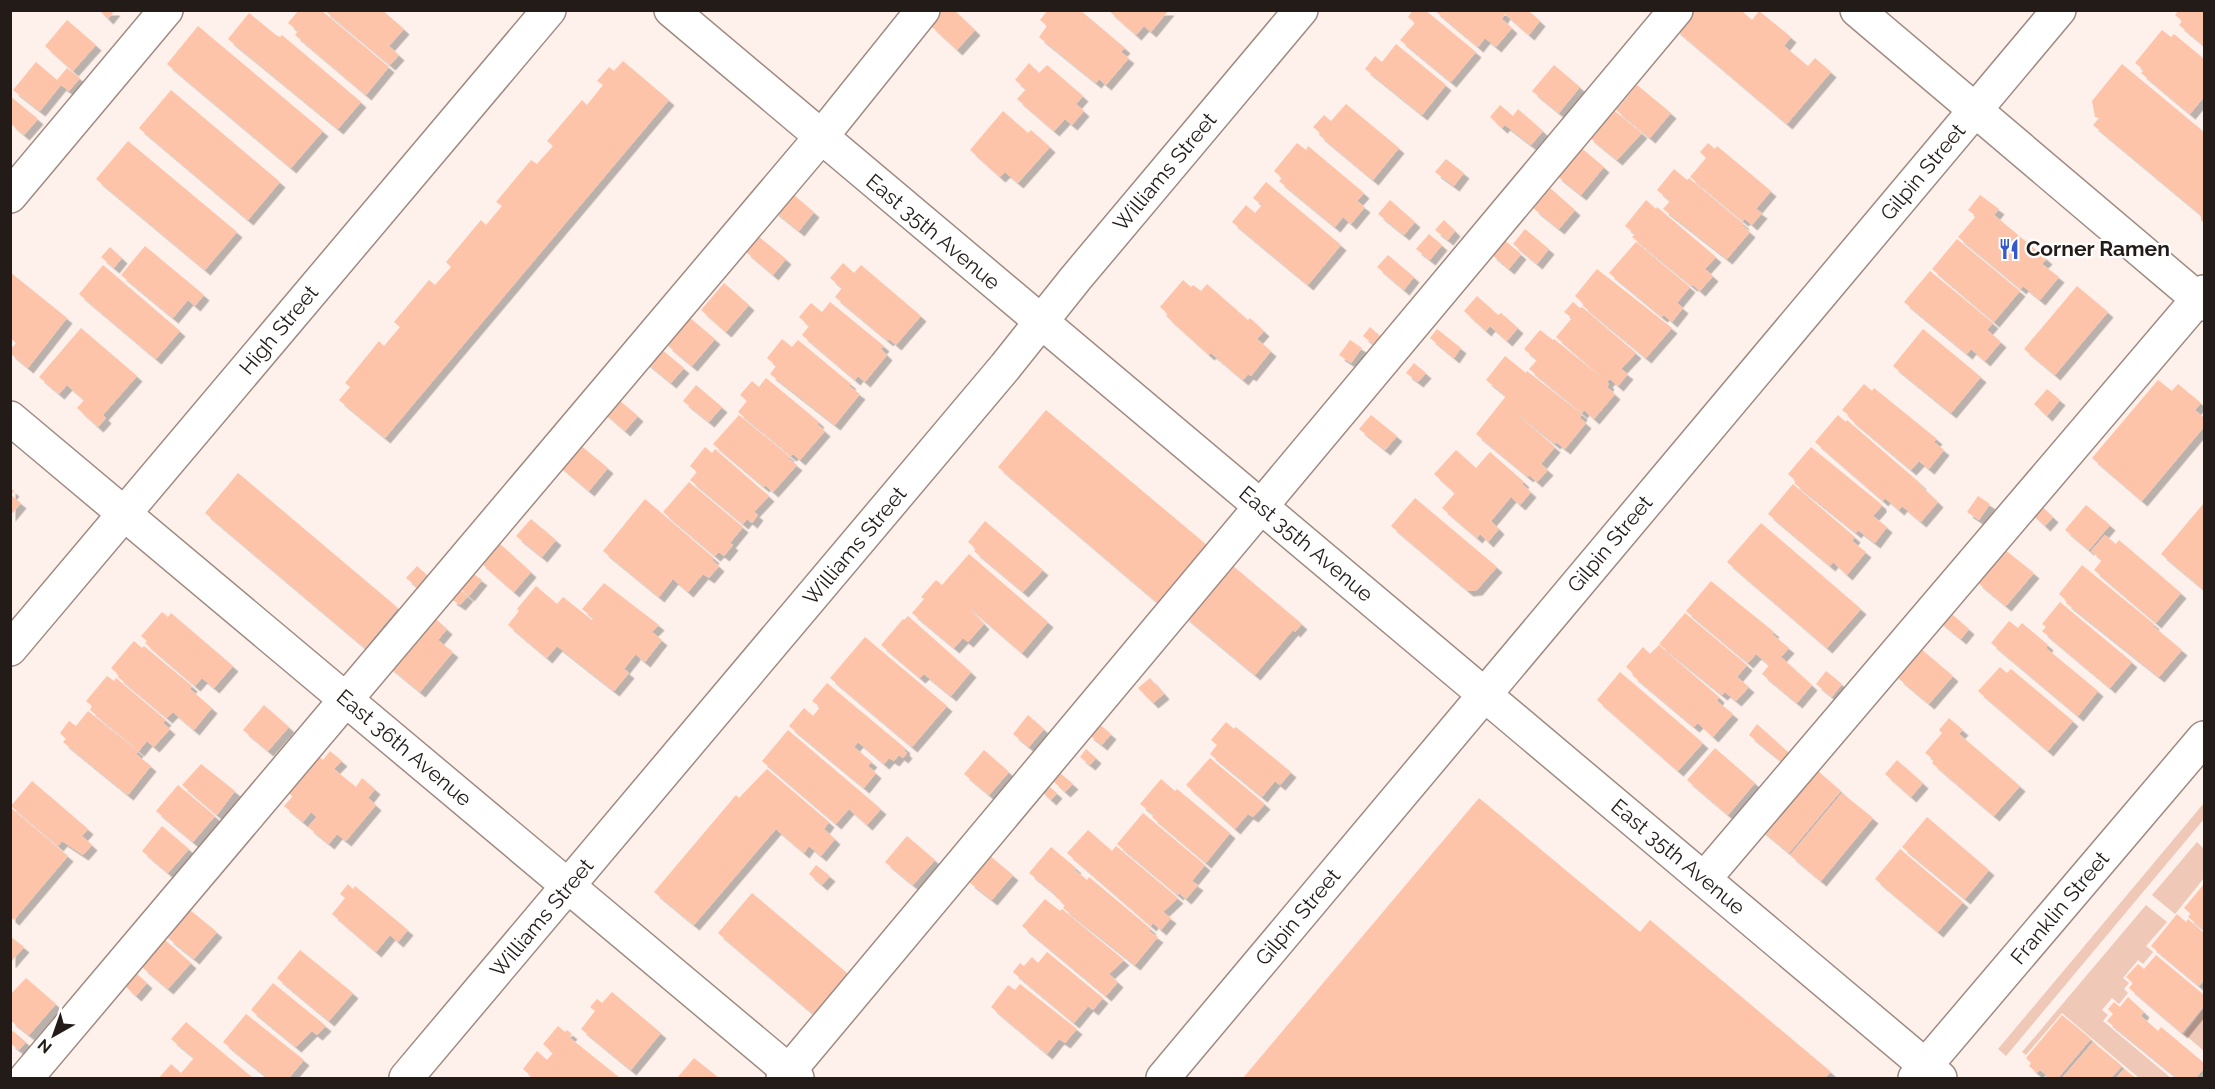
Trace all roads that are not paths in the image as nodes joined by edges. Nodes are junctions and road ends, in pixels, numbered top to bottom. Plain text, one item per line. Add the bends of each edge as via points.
1 (166, 10) edge
2 (549, 10) edge
3 (671, 10) edge
4 (923, 10) edge
5 (1301, 10) edge
6 (1676, 10) edge
7 (1857, 10) edge
8 (2059, 10) edge
9 (1975, 110) junction
10 (820, 136) junction
11 (10, 196) edge
12 (2203, 298) edge
13 (1040, 322) junction
14 (10, 418) edge
15 (1262, 508) junction
16 (125, 514) junction
17 (10, 649) edge
18 (1485, 694) junction
19 (345, 699) junction
20 (2205, 738) edge
21 (1704, 879) junction
22 (569, 886) junction
23 (1927, 1074) edge
24 (790, 1076) edge
25 (26, 1078) edge
26 (406, 1078) edge
27 (1163, 1078) edge

1 - 11 street
2 - 16 street, High Street
3 - 10 street, East 35th Avenue
4 - 10 street
5 - 13 street, Williams Street
6 - 15 street
7 - 9 street
8 - 9 street, Gilpin Street
9 - 12 street
9 - 18 street, Gilpin Street
10 - 13 street, East 35th Avenue
10 - 19 street
12 - 21 street
13 - 15 street, East 35th Avenue
13 - 22 street, Williams Street
14 - 16 street, East 36th Avenue
15 - 18 street, East 35th Avenue
15 - 24 street
16 - 17 street, High Street
16 - 19 street, East 36th Avenue
18 - 21 street, East 35th Avenue
18 - 27 street, Gilpin Street
19 - 22 street, East 36th Avenue
19 - 25 street
20 - 23 street, Franklin Street
21 - 23 street, East 35th Avenue
22 - 24 street, East 36th Avenue
22 - 26 street, Williams Street

